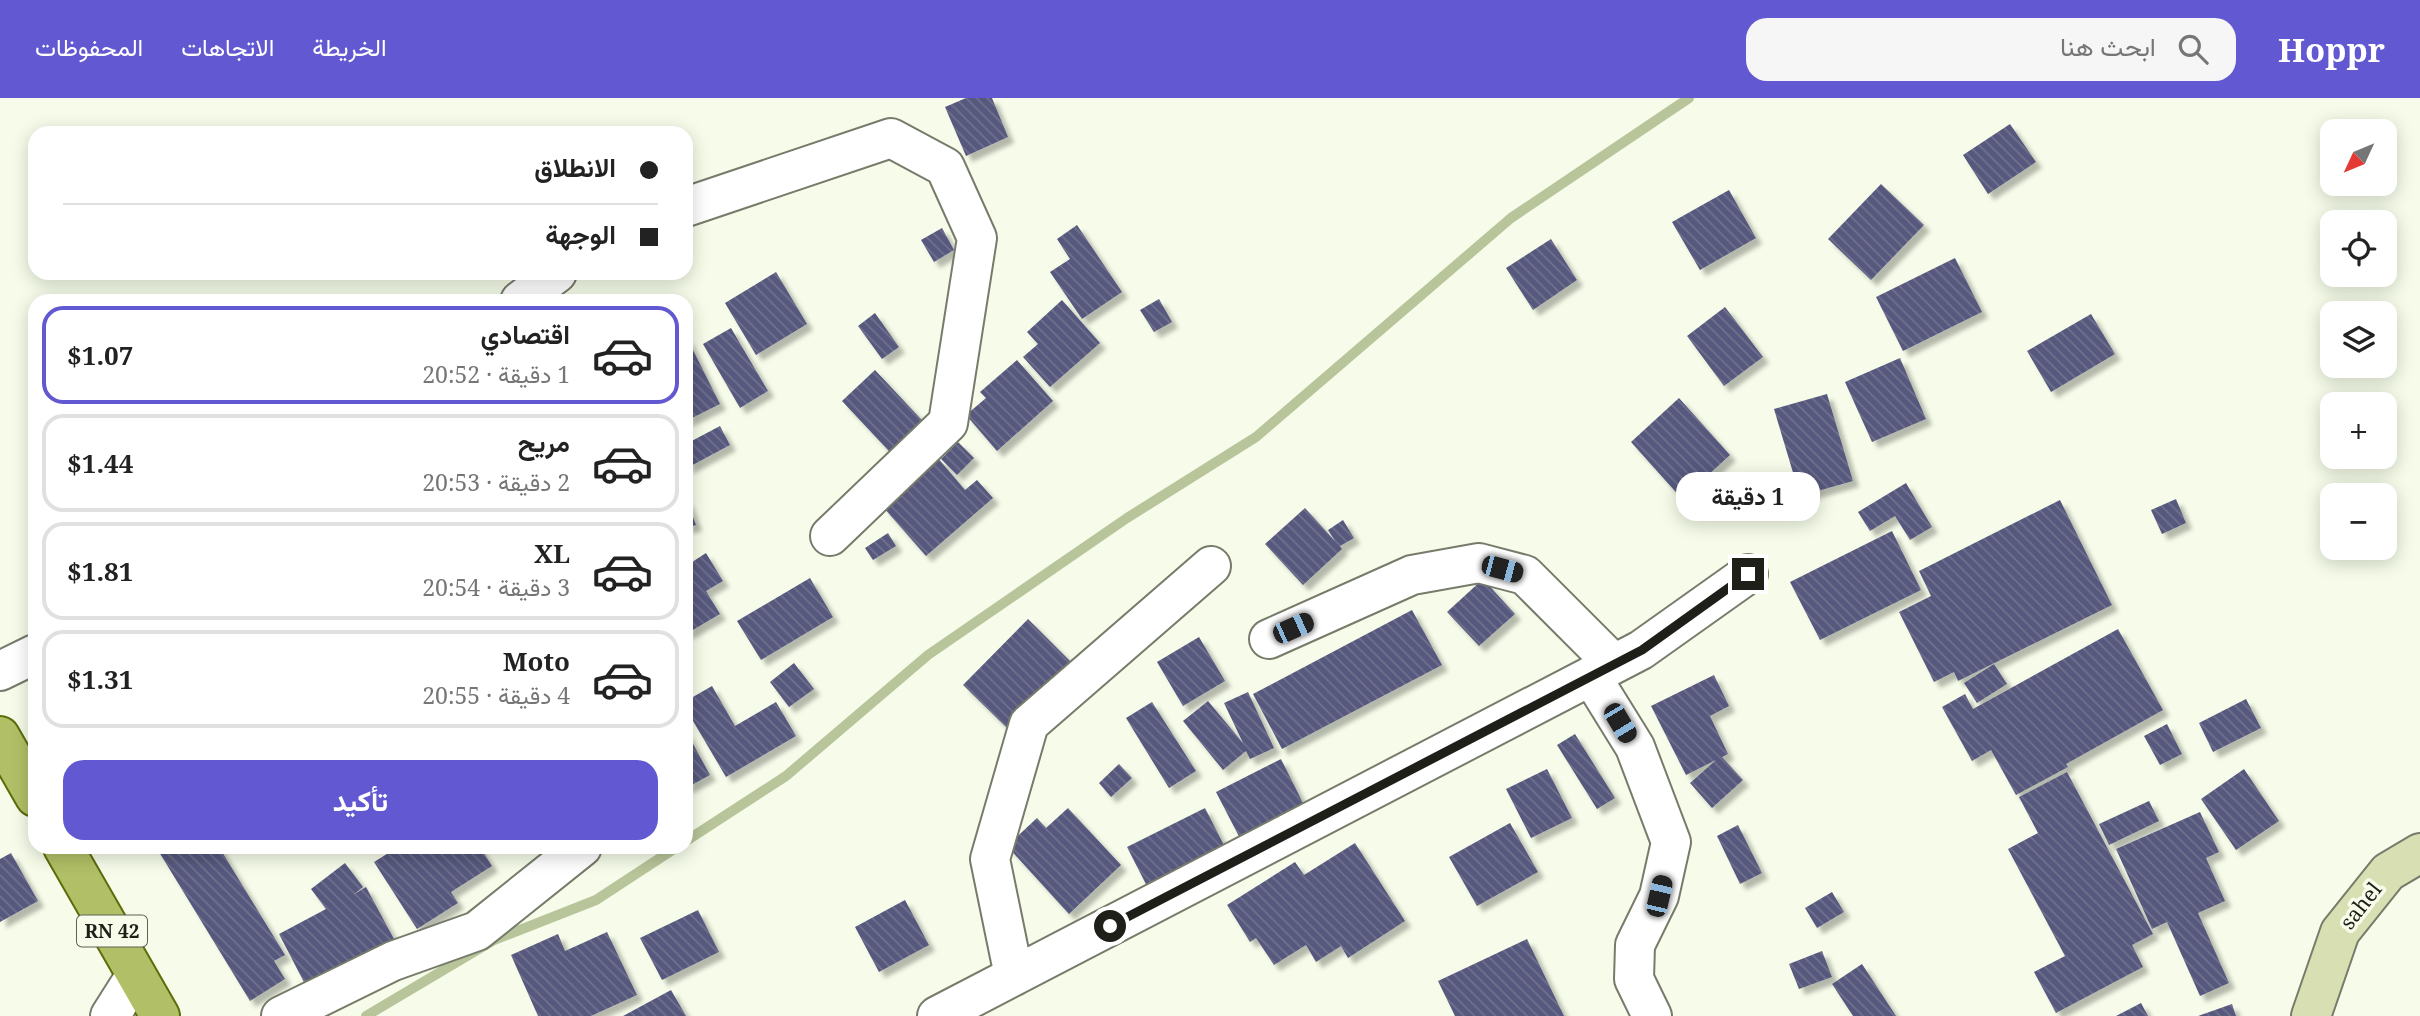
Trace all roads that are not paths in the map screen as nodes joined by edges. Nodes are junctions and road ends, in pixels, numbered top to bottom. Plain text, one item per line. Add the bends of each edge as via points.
1 (693, 205) edge
2 (548, 280) edge
3 (529, 294) edge
4 (830, 536) dead end
5 (1211, 566) dead end
6 (1748, 574) dead end
7 (1269, 639) dead end
8 (28, 657) edge
9 (1602, 670) junction
10 (0, 671) edge
11 (0, 736) edge
12 (28, 785) edge
13 (2420, 853) edge
14 (67, 854) edge
15 (573, 854) edge
16 (136, 975) junction
17 (1014, 976) junction
18 (110, 1016) edge
19 (160, 1016) edge
20 (281, 1016) edge
21 (937, 1016) edge
22 (1653, 1016) edge
23 (2311, 1016) edge

1 - 4 street via 891,138 945,167 978,237 948,423
2 - 3 street
5 - 17 street via 1029,724 990,859
6 - 9 street via 1642,650
7 - 9 street via 1412,575 1479,563 1525,575
8 - 10 street
9 - 17 street
9 - 22 street via 1671,842 1659,896 1635,945 1634,979
11 - 12 main road
13 - 23 street, sahel via 2388,872 2340,932
14 - 16 main road, RN 42
15 - 20 street via 477,931 393,961
16 - 18 street
16 - 19 main road, RN 42
17 - 21 street

